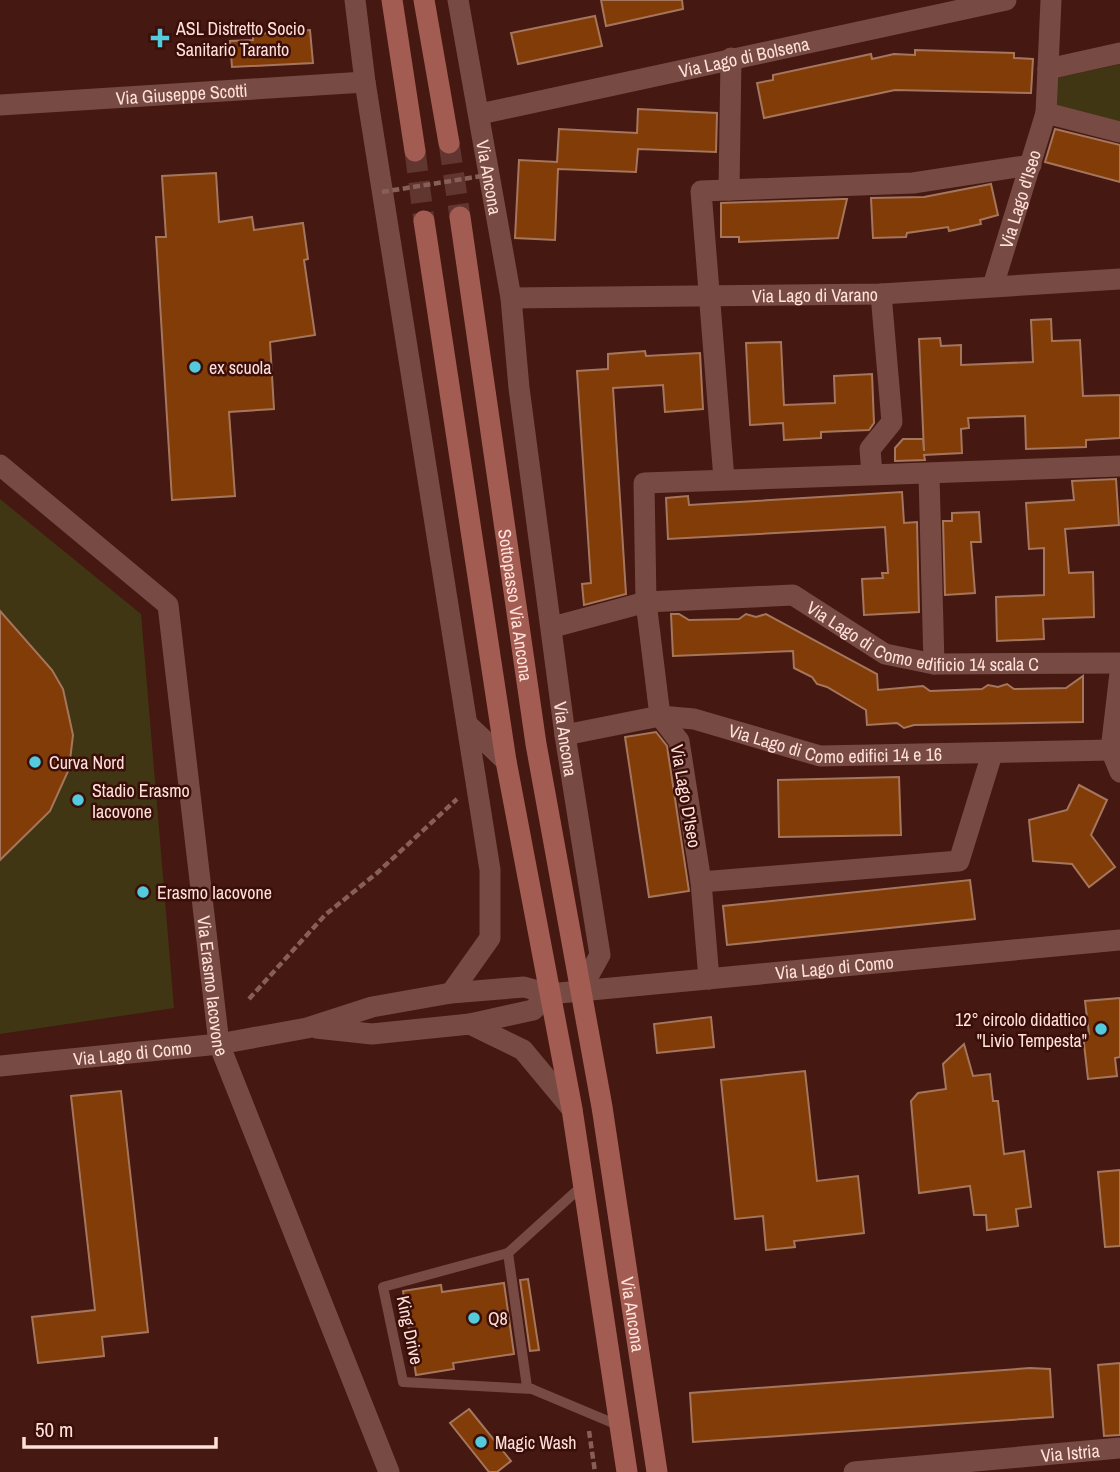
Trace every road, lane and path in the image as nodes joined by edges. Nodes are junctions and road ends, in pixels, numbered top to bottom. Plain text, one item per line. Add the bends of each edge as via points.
1 (355, 0) edge
2 (392, 0) edge
3 (424, 0) edge
4 (458, 0) edge
5 (1006, 0) edge
6 (1051, 0) edge
7 (1120, 53) edge
8 (731, 58) junction
9 (1048, 69) junction
10 (365, 82) junction
11 (0, 105) edge
12 (1046, 113) junction
13 (480, 114) junction
14 (1120, 132) edge
15 (449, 143) tunnel mouth
16 (415, 151) tunnel mouth
17 (1031, 164) junction
18 (488, 176) junction
19 (729, 190) junction
20 (383, 192) junction
21 (460, 217) tunnel mouth
22 (424, 221) tunnel mouth
23 (1120, 279) edge
24 (993, 286) junction
25 (881, 294) junction
26 (711, 295) junction
27 (511, 298) junction
28 (0, 464) edge
29 (1120, 466) edge
30 (872, 474) junction
31 (929, 475) junction
32 (724, 479) junction
33 (646, 602) junction
34 (553, 627) junction
35 (1120, 663) edge
36 (934, 664) junction
37 (1120, 673) edge
38 (660, 716) junction
39 (467, 724) junction
40 (565, 727) junction
41 (536, 744) junction
42 (1111, 750) junction
43 (992, 754) junction
44 (506, 761) junction
45 (1120, 772) edge
46 (462, 795) dead end
47 (701, 882) junction
48 (1120, 940) edge
49 (709, 979) junction
50 (580, 991) junction
51 (452, 993) junction
52 (550, 994) junction
53 (249, 999) dead end
54 (470, 1024) junction
55 (307, 1028) junction
56 (219, 1044) junction
57 (0, 1066) edge
58 (572, 1109) junction
59 (582, 1186) junction
60 (508, 1253) junction
61 (532, 1389) junction
62 (586, 1412) junction
63 (620, 1426) junction
64 (1120, 1448) edge
65 (389, 1472) edge
66 (595, 1472) edge
67 (627, 1472) edge
68 (657, 1472) edge
69 (854, 1472) edge

1 - 10 street
2 - 16 street
3 - 15 street
4 - 13 street, Via Ancona
5 - 8 street, Via Lago di Bolsena
6 - 9 street, Via Lago d'Iseo
7 - 9 street
8 - 13 street, Via Lago di Bolsena
8 - 19 street
9 - 12 street, Via Lago d'Iseo
10 - 11 street, Via Giuseppe Scotti
10 - 20 street
12 - 14 street
12 - 17 street, Via Lago d'Iseo
13 - 18 street, Via Ancona
17 - 19 street via 913,183
17 - 24 street, Via Lago d'Iseo
18 - 20 path, bridge
18 - 27 street, Via Ancona
19 - 26 street via 701,191
20 - 39 street
21 - 41 street, Sottopasso Via Ancona
22 - 44 street, Sottopasso Via Ancona
23 - 24 street, Via Lago di Varano
24 - 25 street, Via Lago di Varano
25 - 26 street, Via Lago di Varano
25 - 30 street via 892,422 870,449
26 - 27 street, Via Lago di Varano
26 - 32 street
27 - 34 street, Via Ancona
28 - 56 street, Via Erasmo Iacovone via 168,605
29 - 31 street
30 - 31 street
30 - 32 street
31 - 36 street
32 - 33 street via 644,483
33 - 34 street, Via Lago di Como edificio 14 scala C
33 - 36 street, Via Lago di Como edificio 14 scala C via 793,595 886,654
33 - 38 street
34 - 40 street, Via Ancona
35 - 36 street, Via Lago di Como edificio 14 scala C
37 - 42 street
38 - 40 street, Via Lago di Como edifici 14 e 16
38 - 43 street, Via Lago di Como edifici 14 e 16 via 694,719 820,756
38 - 47 street, Via Lago D'Iseo via 679,741
39 - 44 street
39 - 51 street via 490,870 490,938
40 - 41 street
40 - 50 street, Via Ancona via 600,955
41 - 50 street, Sottopasso Via Ancona
42 - 43 street, Via Lago di Como edifici 14 e 16
42 - 45 street
43 - 47 street via 959,861
44 - 52 street, Sottopasso Via Ancona
46 - 53 path via 325,915
47 - 49 street, Via Lago D'Iseo
48 - 49 street, Via Lago di Como
49 - 50 street, Via Lago di Como
50 - 52 street, Via Lago di Como
50 - 68 street, Via Ancona
51 - 52 street, Via Lago di Como via 524,987
51 - 55 street, Via Lago di Como via 372,1007
52 - 54 street, Via Lago di Como via 533,1010
52 - 58 street, Via Ancona
54 - 55 street, Via Lago di Como via 372,1034
54 - 58 street via 523,1050
55 - 56 street, Via Lago di Como
56 - 57 street, Via Lago di Como
56 - 65 street, Via Erasmo Iacovone
58 - 59 street, Via Ancona
59 - 60 lane
59 - 63 street, Via Ancona
60 - 61 lane via 527,1387
60 - 61 lane, King Drive via 383,1287 403,1382
61 - 62 lane
62 - 63 lane
62 - 66 path
63 - 67 street, Via Ancona
64 - 69 street, Via Istria

